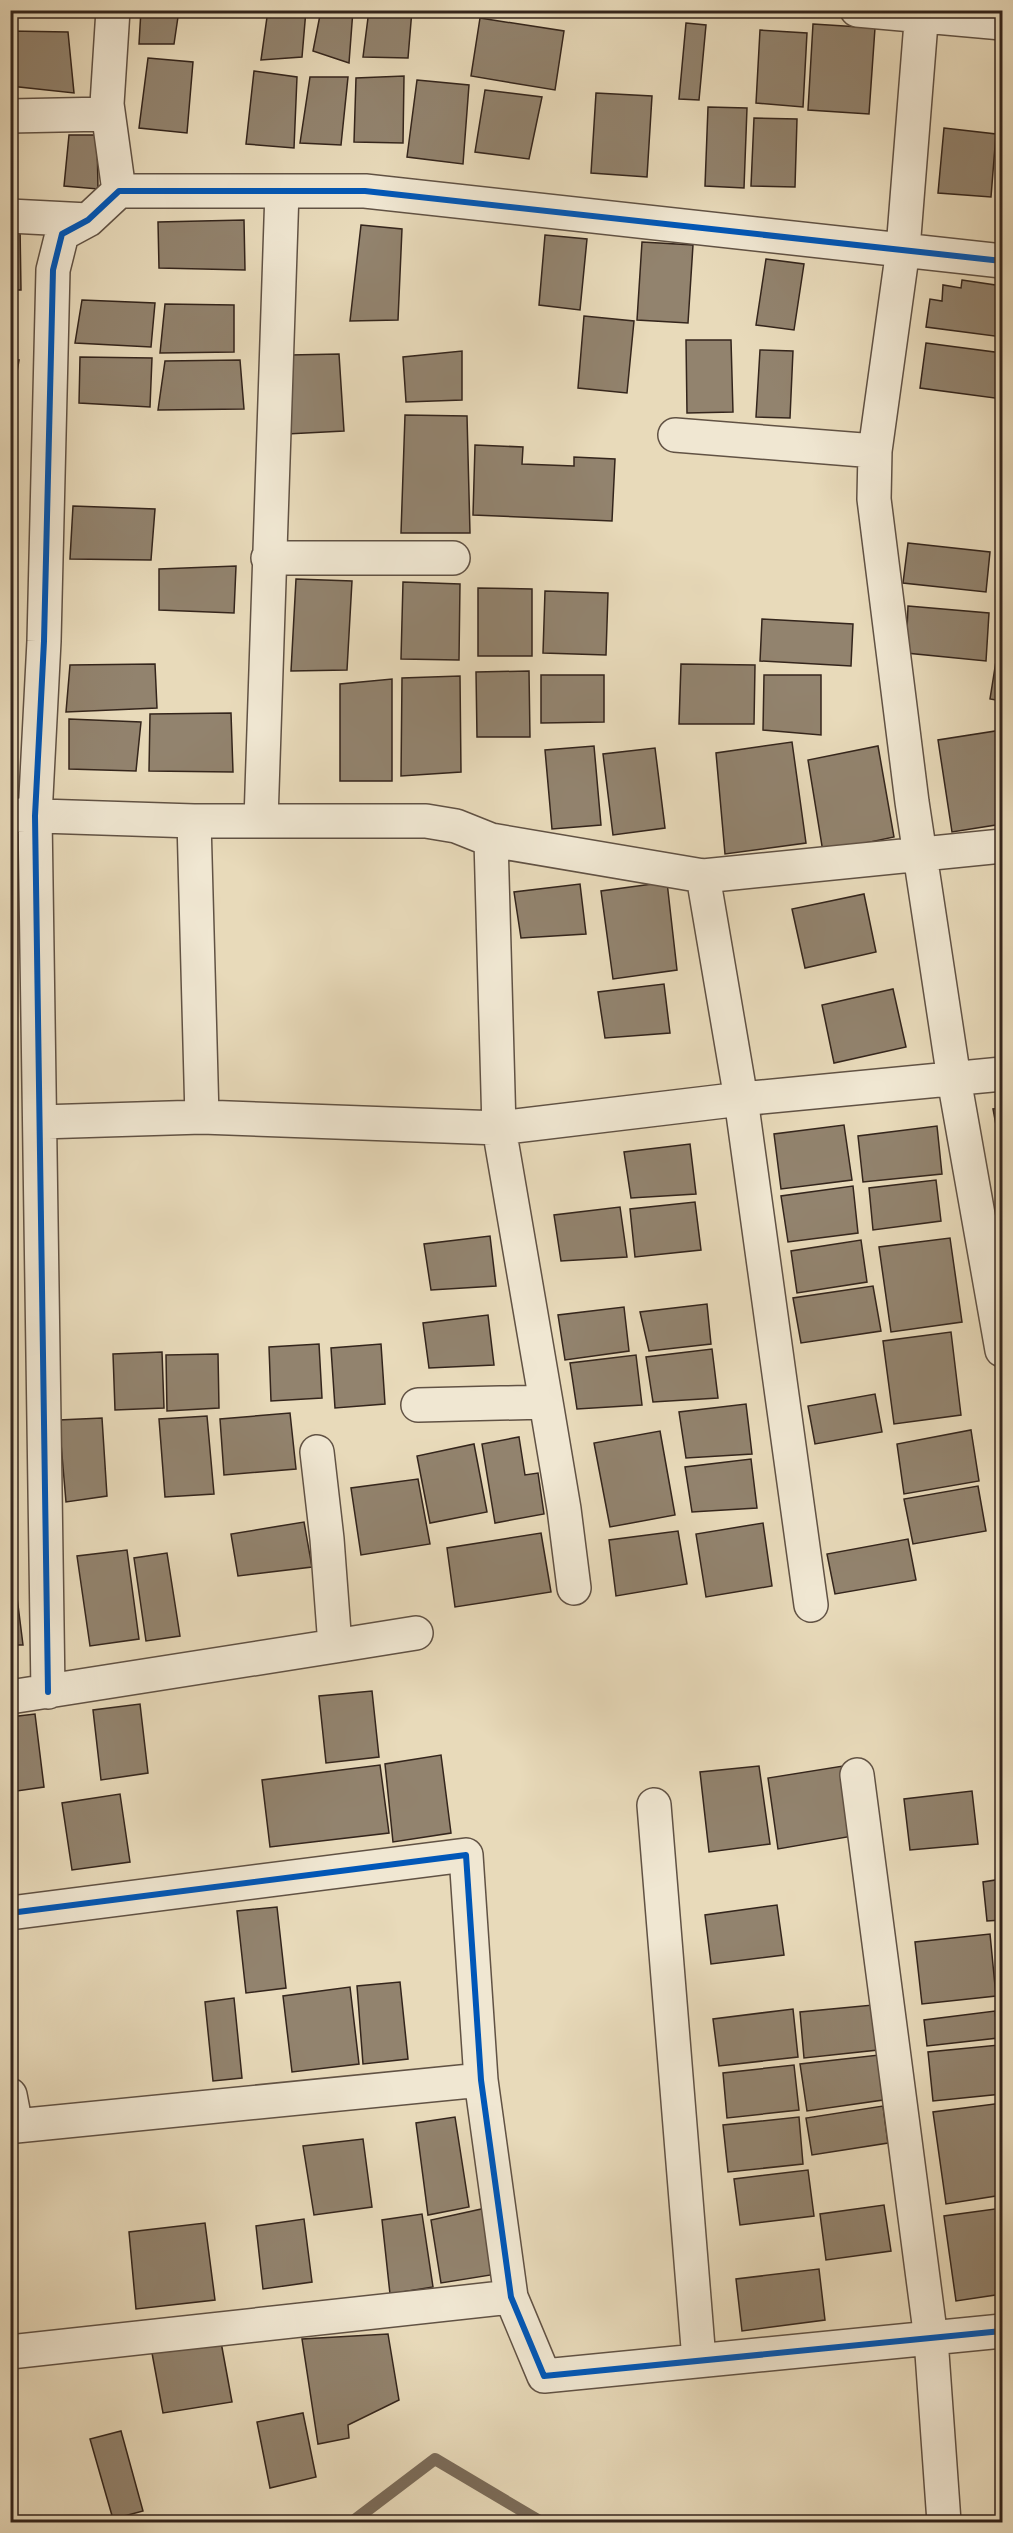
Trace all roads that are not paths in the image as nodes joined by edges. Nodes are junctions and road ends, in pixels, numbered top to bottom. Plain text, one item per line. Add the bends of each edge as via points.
1 (113, 10) edge
2 (857, 10) edge
3 (922, 13) edge
4 (1002, 23) edge
5 (108, 114) junction
6 (10, 116) edge
7 (119, 191) junction
8 (282, 191) junction
9 (10, 216) edge
10 (88, 220) junction
11 (903, 249) junction
12 (1002, 261) edge
13 (675, 435) dead end
14 (875, 451) junction
15 (268, 558) junction
16 (453, 558) dead end
17 (23, 815) edge
18 (261, 820) junction
19 (194, 821) junction
20 (491, 840) junction
21 (1002, 846) edge
22 (921, 856) junction
23 (703, 876) junction
24 (1002, 1074) edge
25 (954, 1079) junction
26 (741, 1099) junction
27 (202, 1117) junction
28 (40, 1122) junction
29 (499, 1128) junction
30 (1002, 1350) edge
31 (546, 1402) junction
32 (418, 1405) dead end
33 (317, 1452) dead end
34 (574, 1588) dead end
35 (811, 1605) dead end
36 (417, 1633) dead end
37 (335, 1646) junction
38 (48, 1692) junction
39 (10, 1697) edge
40 (857, 1775) dead end
41 (654, 1805) dead end
42 (10, 1913) edge
43 (481, 2080) junction
44 (10, 2095) edge
45 (511, 2297) junction
46 (1002, 2331) edge
47 (931, 2339) junction
48 (10, 2352) edge
49 (699, 2360) junction
50 (945, 2523) edge

1 - 5 street
2 - 3 street
3 - 4 street
3 - 11 street
5 - 6 street
5 - 7 street
7 - 8 street
7 - 10 street
8 - 11 street via 365,191
8 - 15 street
9 - 10 street
10 - 17 street via 63,234 53,270 44,641
11 - 12 street
11 - 14 street
13 - 14 street
14 - 22 street via 874,499
15 - 16 street
15 - 18 street
17 - 19 street
17 - 28 street
18 - 19 street
18 - 20 street via 426,821 456,826
19 - 27 street
20 - 23 street
20 - 29 street
21 - 22 street
22 - 23 street
22 - 25 street
23 - 26 street
24 - 25 street
25 - 26 street
25 - 30 street
26 - 29 street
26 - 35 street
27 - 28 street
27 - 29 street
28 - 38 street
29 - 31 street
31 - 32 street
31 - 34 street
33 - 37 street
36 - 37 street
37 - 38 street
38 - 39 street
40 - 47 street
41 - 49 street
42 - 43 street via 466,1855
43 - 44 street via 16,2126
43 - 45 street
45 - 48 street
45 - 49 street via 544,2376
46 - 47 street
47 - 49 street
47 - 50 street

